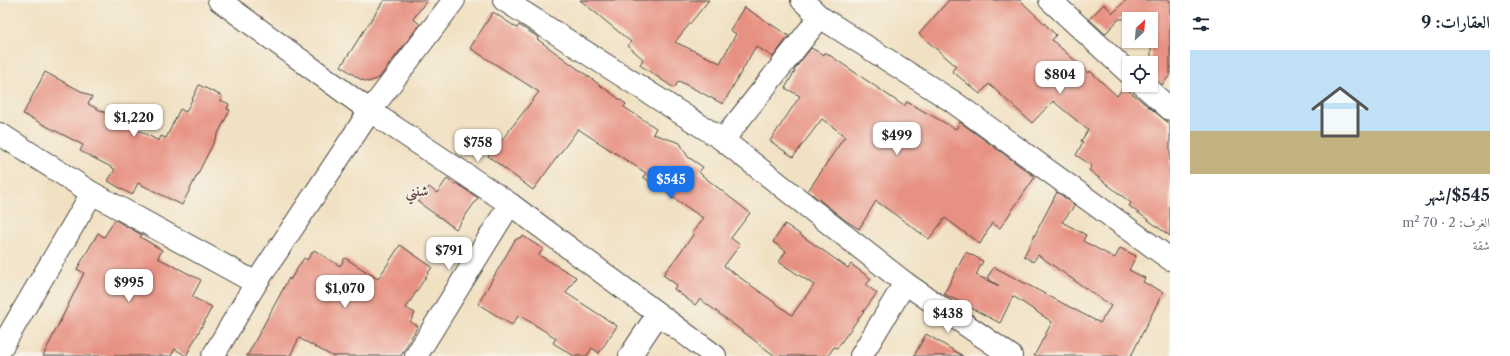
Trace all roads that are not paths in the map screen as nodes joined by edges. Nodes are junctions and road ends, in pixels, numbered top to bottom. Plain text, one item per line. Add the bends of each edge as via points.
1 (219, 0) edge
2 (454, 0) edge
3 (504, 0) edge
4 (802, 0) edge
5 (1050, 0) edge
6 (243, 7) edge
7 (820, 17) junction
8 (1122, 67) edge
9 (1151, 92) edge
10 (1170, 110) edge
11 (370, 112) junction
12 (0, 134) edge
13 (723, 140) junction
14 (92, 193) junction
15 (510, 204) junction
16 (1170, 258) edge
17 (256, 283) junction
18 (905, 283) junction
19 (658, 314) junction
20 (0, 350) edge
21 (213, 356) edge
22 (416, 356) edge
23 (630, 356) edge
24 (715, 356) edge
25 (861, 356) edge
26 (1011, 356) edge

1 - 6 street
2 - 11 street
3 - 13 street
4 - 7 street
5 - 8 street
6 - 11 street
7 - 13 street
7 - 16 street via 952,101
9 - 10 street
11 - 15 street
11 - 17 street
12 - 14 street
13 - 18 street
14 - 17 street
14 - 20 street
15 - 19 street
15 - 22 street
17 - 21 street
18 - 25 street
18 - 26 street
19 - 23 street
19 - 24 street

